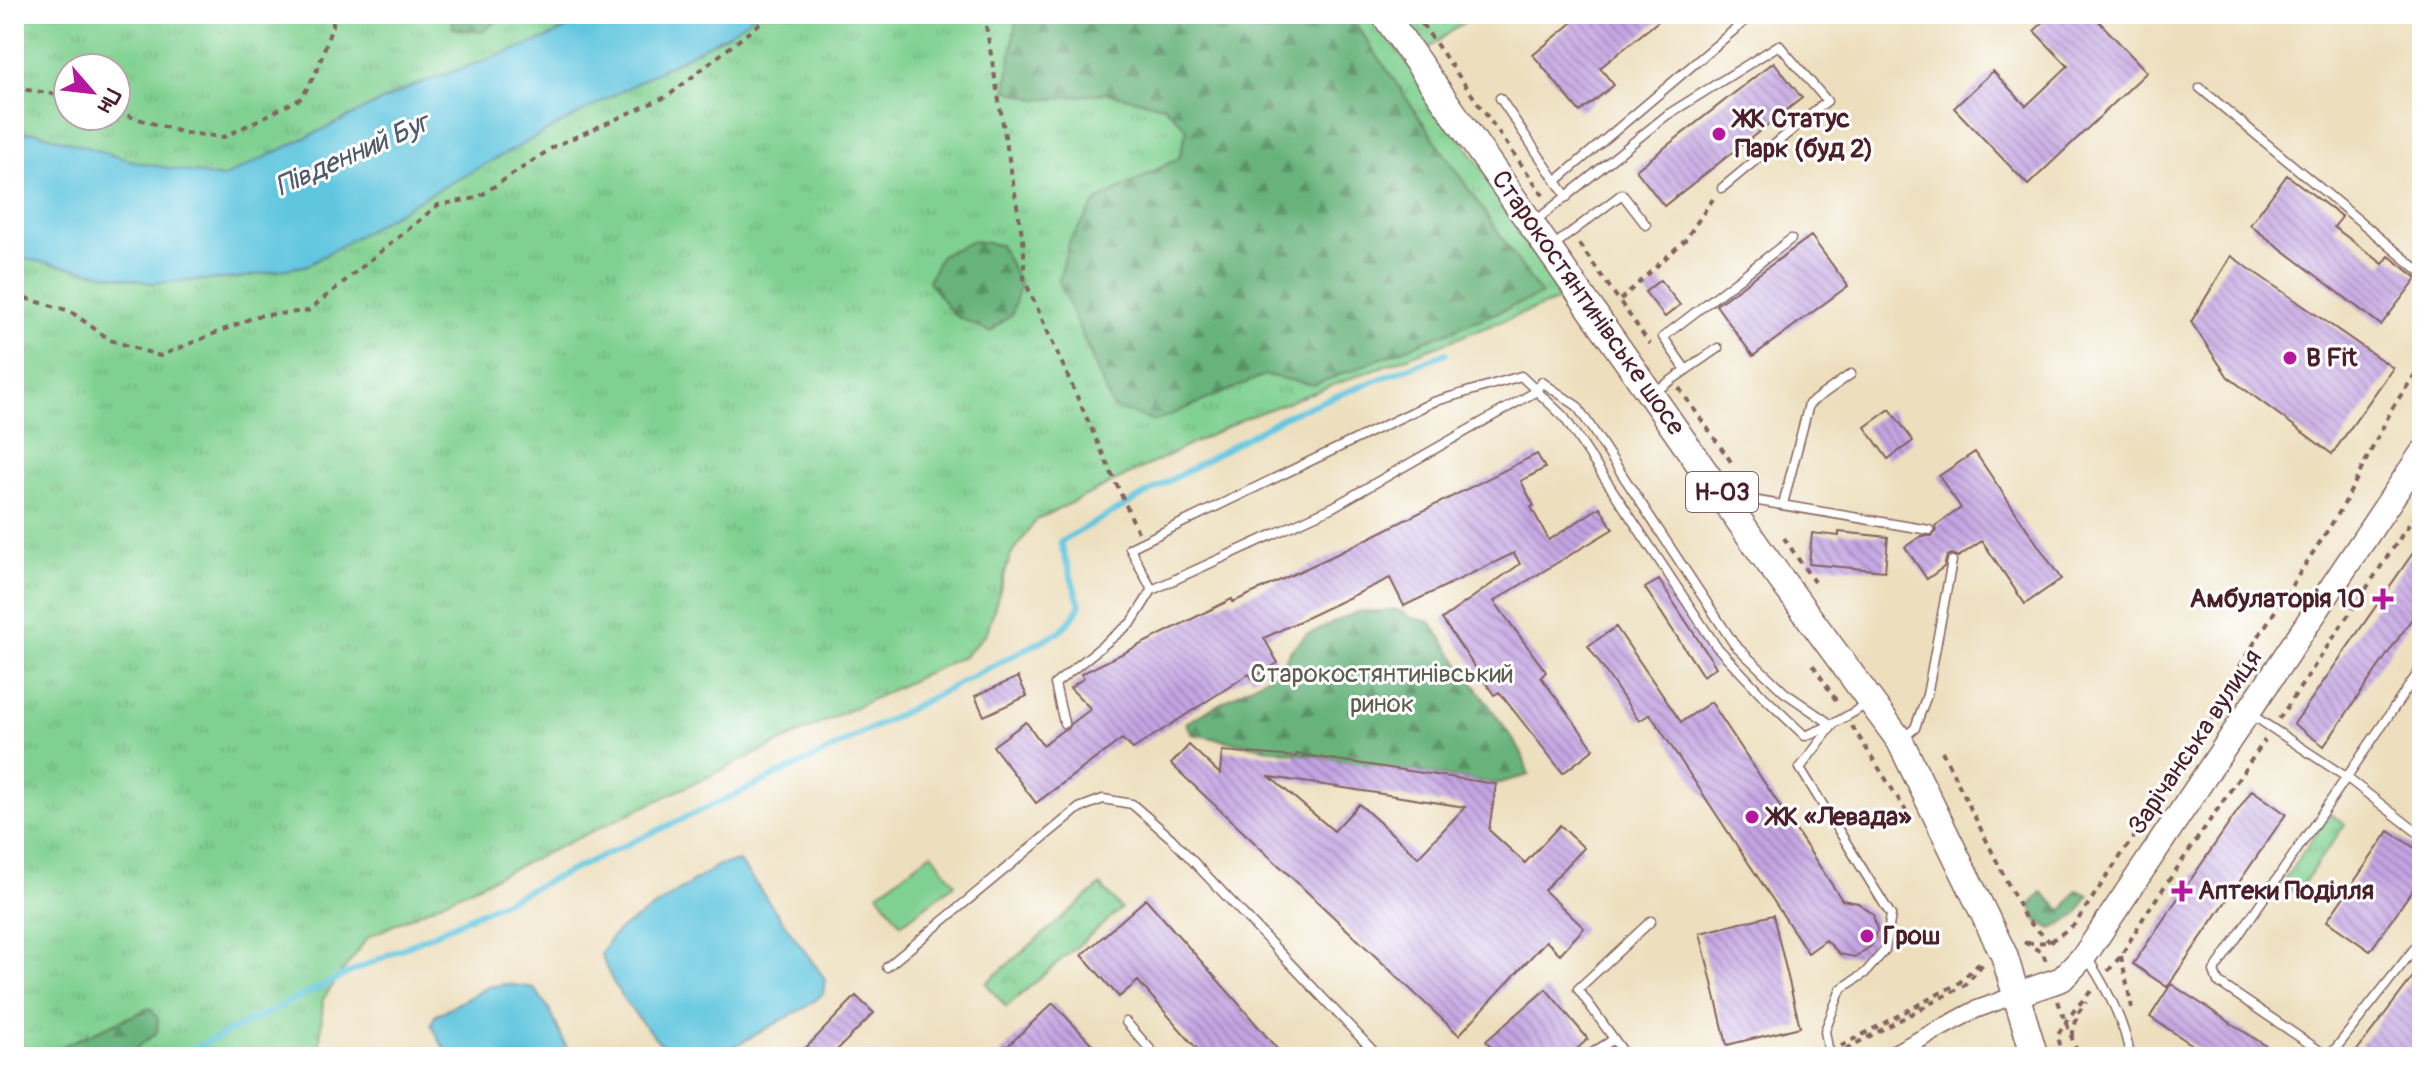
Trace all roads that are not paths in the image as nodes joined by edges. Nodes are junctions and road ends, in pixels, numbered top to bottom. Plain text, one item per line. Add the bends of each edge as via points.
1 (1384, 14) edge
2 (1753, 14) edge
3 (2200, 88) dead end
4 (1500, 98) dead end
5 (1556, 181) junction
6 (1722, 188) road end
7 (1567, 197) junction
8 (1543, 216) junction
9 (1646, 225) dead end
10 (1791, 239) dead end
11 (1549, 249) junction
12 (2422, 273) edge
13 (1718, 348) dead end
14 (1686, 370) junction
15 (1851, 374) dead end
16 (1663, 386) junction
17 (1535, 392) junction
18 (2422, 453) edge
19 (1723, 495) junction
20 (1783, 504) junction
21 (1929, 530) dead end
22 (1952, 561) dead end
23 (1152, 590) junction
24 (2422, 667) edge
25 (1870, 700) junction
26 (2248, 712) junction
27 (1064, 723) dead end
28 (1832, 725) junction
29 (1900, 741) junction
30 (2346, 777) junction
31 (2422, 836) edge
32 (1651, 921) dead end
33 (2422, 939) edge
34 (2085, 955) junction
35 (887, 967) dead end
36 (2018, 994) junction
37 (1126, 1022) dead end
38 (1614, 1039) junction
39 (1836, 1053) edge
40 (1157, 1057) edge
41 (1379, 1057) edge
42 (1586, 1057) edge
43 (1627, 1057) edge
44 (1887, 1057) edge
45 (2035, 1057) edge
46 (2130, 1057) edge
47 (2329, 1057) edge

1 - 8 main road, Старокостянтинівське шосе / Н-03
2 - 5 lane
3 - 12 lane
4 - 5 lane
5 - 7 lane
6 - 7 lane via 1827,101 1779,45 1667,115
7 - 8 lane
8 - 11 main road, Старокостянтинівське шосе / Н-03
9 - 11 lane via 1622,194
10 - 14 lane via 1663,337
11 - 16 main road, Старокостянтинівське шосе / Н-03
13 - 14 lane
14 - 16 lane
15 - 20 lane via 1809,404
16 - 19 main road, Старокостянтинівське шосе / Н-03
17 - 23 lane via 1333,507
17 - 23 lane via 1521,376 1433,402 1130,548
17 - 28 lane via 1542,382 1577,406 1734,644 1784,692
17 - 28 lane via 1564,417 1716,646 1805,736
18 - 26 street, Зарічанська вулиця
19 - 20 lane
19 - 25 main road, Старокостянтинівське шосе / Н-03
20 - 21 lane
22 - 29 lane via 1927,695 1915,728
23 - 27 lane via 1132,622 1055,684
24 - 30 lane
25 - 28 lane
25 - 29 main road, Старокостянтинівське шосе / Н-03
26 - 30 lane
26 - 34 street, Зарічанська вулиця
28 - 39 lane via 1800,768 1891,915 1885,950 1841,989 1825,1031 1828,1048
29 - 36 main road, Старокостянтинівське шосе / Н-03
30 - 31 lane
30 - 47 lane via 2214,971 2218,982
32 - 38 lane via 1578,989
33 - 47 lane
34 - 36 street, Зарічанська вулиця via 2062,979
34 - 46 lane via 2101,980
35 - 41 lane via 1079,808 1103,799 1132,804 1171,838
36 - 44 street via 1975,1010
36 - 45 main road, Старокостянтинівське шосе / Н-03
37 - 40 lane
38 - 42 lane
38 - 43 lane

